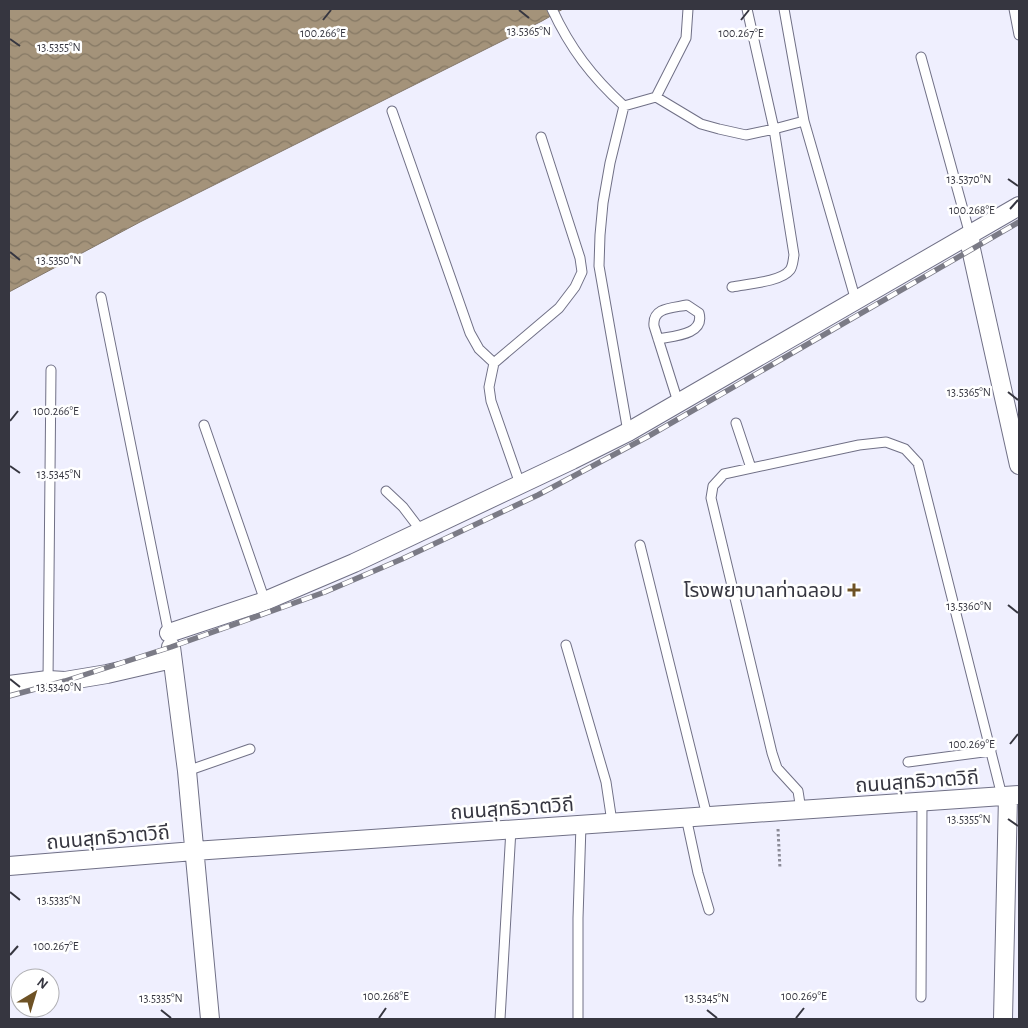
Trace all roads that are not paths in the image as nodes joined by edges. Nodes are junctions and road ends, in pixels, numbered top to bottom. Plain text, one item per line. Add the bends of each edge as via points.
1 (552, 9) edge
2 (688, 9) edge
3 (747, 9) edge
4 (784, 9) edge
5 (1014, 9) edge
6 (1019, 35) edge
7 (921, 57) dead end
8 (656, 97) junction
9 (624, 106) junction
10 (392, 111) dead end
11 (804, 121) junction
12 (774, 129) junction
13 (541, 137) dead end
14 (1019, 206) edge
15 (970, 236) junction
16 (732, 287) dead end
17 (101, 297) dead end
18 (856, 301) junction
19 (658, 339) junction
20 (494, 363) junction
21 (51, 370) dead end
22 (678, 402) junction
23 (736, 423) dead end
24 (204, 425) dead end
25 (628, 432) junction
26 (1019, 465) edge
27 (751, 468) junction
28 (520, 484) junction
29 (386, 491) dead end
30 (422, 532) junction
31 (640, 545) dead end
32 (264, 601) junction
33 (566, 645) dead end
34 (171, 646) junction
35 (48, 680) junction
36 (9, 685) edge
37 (250, 749) dead end
38 (991, 752) junction
39 (908, 762) dead end
40 (187, 771) junction
41 (1010, 796) edge
42 (922, 802) junction
43 (801, 810) junction
44 (707, 816) junction
45 (686, 817) junction
46 (612, 822) junction
47 (581, 825) junction
48 (511, 829) junction
49 (194, 850) junction
50 (9, 866) edge
51 (709, 910) dead end
52 (921, 997) dead end
53 (210, 1019) edge
54 (500, 1019) edge
55 (578, 1019) edge
56 (1003, 1019) edge

1 - 9 lane via 583,63
2 - 8 lane via 686,38
3 - 12 lane
4 - 11 lane
5 - 6 lane
7 - 15 lane
8 - 9 lane
8 - 12 lane via 701,124 719,129 746,135
9 - 25 lane via 603,203 599,266
10 - 20 lane via 470,333 479,349
11 - 12 lane
11 - 18 lane
12 - 16 lane via 794,255 792,264 789,271 779,278
13 - 20 lane via 582,272 575,288 559,308
14 - 15 street
15 - 18 street
15 - 26 street
17 - 34 lane
18 - 22 street
19 - 19 lane via 693,330 699,325 699,313 688,305 655,314 653,319
19 - 22 lane
20 - 28 lane via 489,387 491,401
21 - 35 lane
22 - 25 street
23 - 27 lane
24 - 32 lane
25 - 28 street
27 - 38 lane via 886,442 905,449 918,463
27 - 43 lane via 724,474 713,486 711,498 772,753 777,768 798,791
28 - 30 street
29 - 30 lane
30 - 32 street
31 - 44 lane
32 - 34 street
33 - 46 lane via 606,782
34 - 35 street via 99,676
34 - 40 street
35 - 36 street
37 - 40 lane
38 - 39 lane
38 - 41 lane
40 - 49 street
41 - 42 street, ถนนสุทธิวาตวิถี
41 - 56 street
42 - 43 street, ถนนสุทธิวาตวิถี
42 - 52 lane
43 - 44 street, ถนนสุทธิวาตวิถี
44 - 45 street, ถนนสุทธิวาตวิถี
45 - 46 street, ถนนสุทธิวาตวิถี
45 - 51 lane
46 - 47 street, ถนนสุทธิวาตวิถี
47 - 48 street, ถนนสุทธิวาตวิถี
47 - 55 lane
48 - 49 street, ถนนสุทธิวาตวิถี
48 - 54 lane
49 - 50 street, ถนนสุทธิวาตวิถี
49 - 53 street

